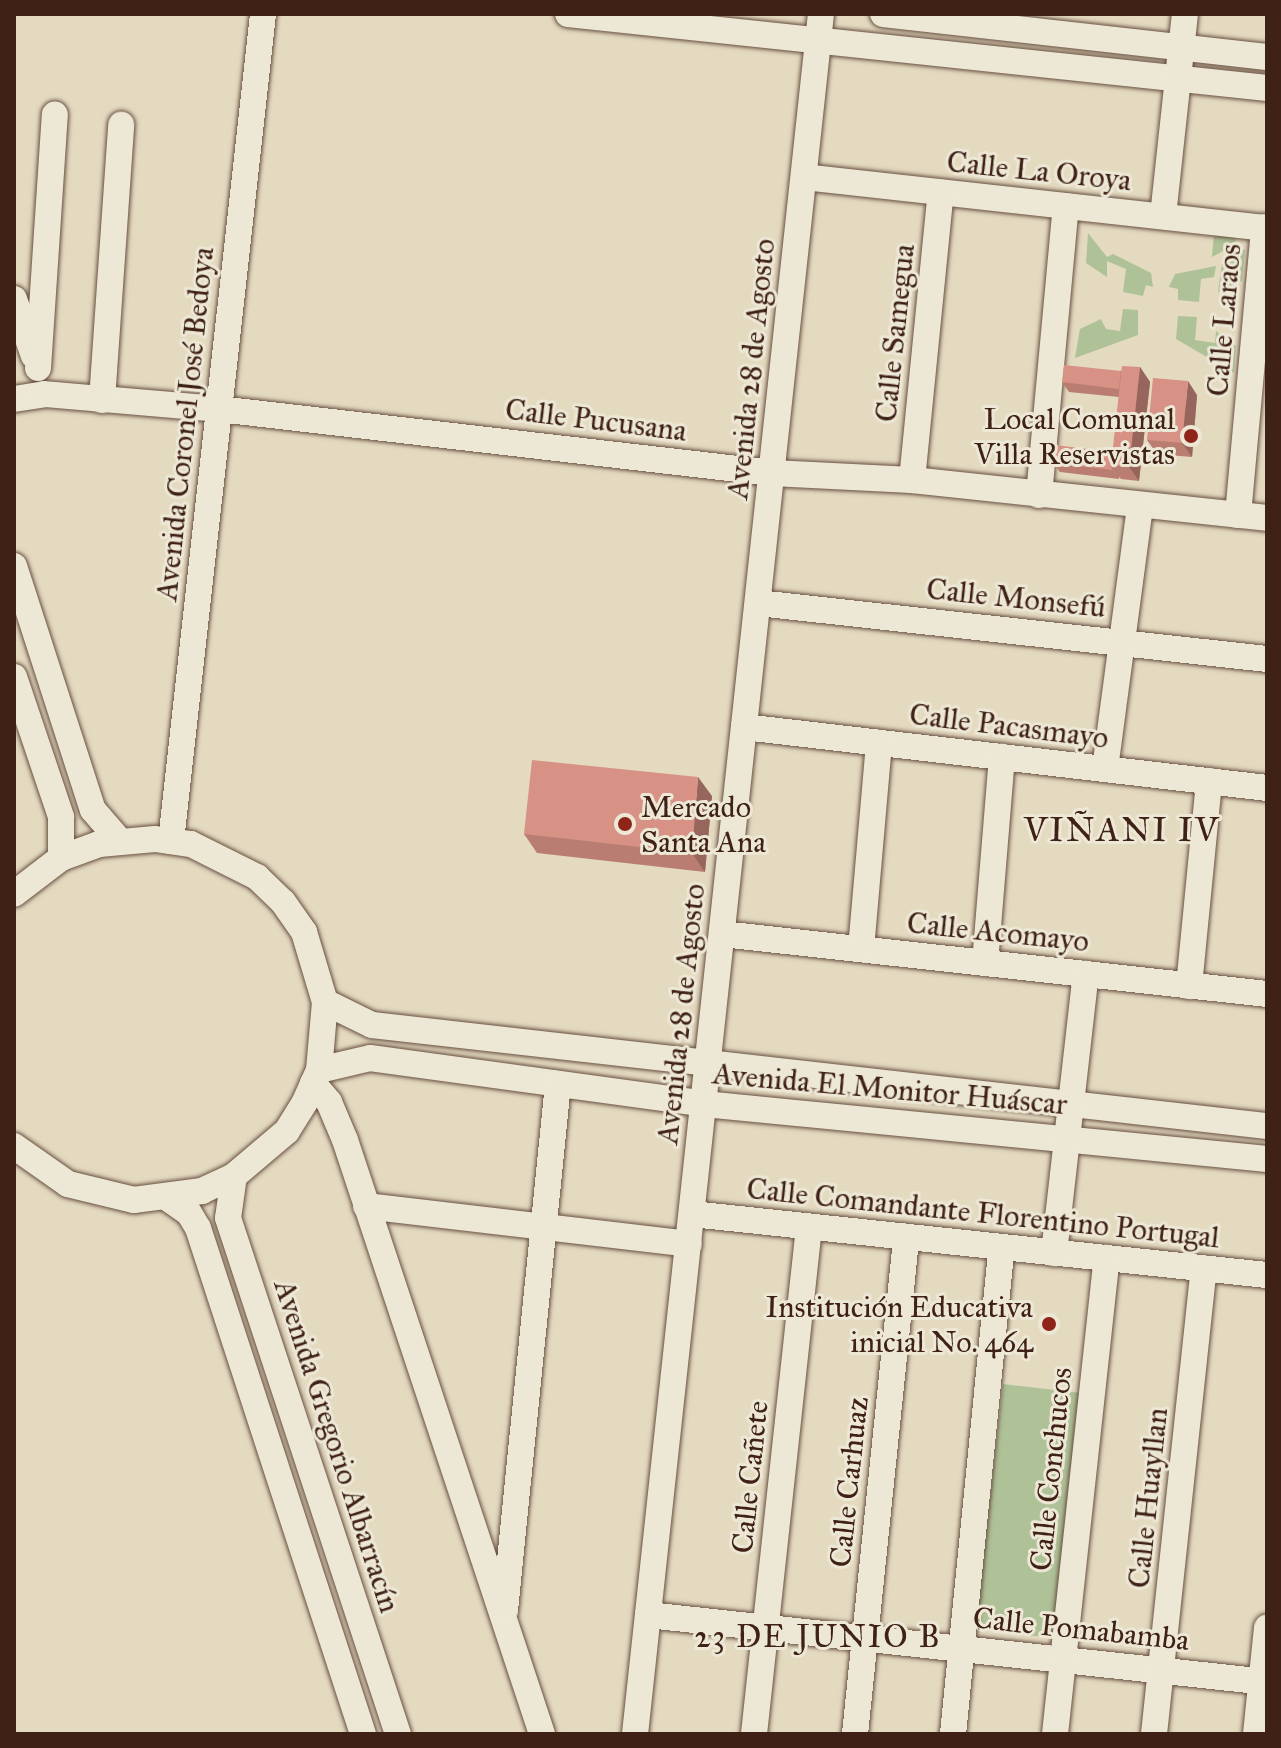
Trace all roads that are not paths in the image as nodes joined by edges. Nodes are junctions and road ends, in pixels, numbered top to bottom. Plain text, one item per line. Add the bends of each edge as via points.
1 (263, 14) edge
2 (568, 14) edge
3 (821, 14) edge
4 (883, 14) edge
5 (1185, 14) edge
6 (818, 41) junction
7 (1182, 47) junction
8 (1267, 57) edge
9 (1178, 78) junction
10 (1267, 88) edge
11 (55, 115) dead end
12 (121, 125) dead end
13 (804, 177) junction
14 (941, 192) junction
15 (1066, 206) junction
16 (1163, 216) junction
17 (1266, 228) edge
18 (14, 299) edge
19 (38, 368) junction
20 (44, 394) junction
21 (14, 399) edge
22 (102, 400) junction
23 (219, 409) junction
24 (772, 473) junction
25 (912, 480) junction
26 (1039, 495) junction
27 (1140, 505) junction
28 (1238, 515) junction
29 (1267, 518) edge
30 (14, 566) edge
31 (758, 603) junction
32 (1120, 642) junction
33 (1267, 659) edge
34 (14, 677) edge
35 (744, 727) junction
36 (879, 743) junction
37 (1002, 757) junction
38 (1105, 769) junction
39 (1209, 781) junction
40 (1267, 788) edge
41 (119, 840) junction
42 (171, 841) junction
43 (61, 858) junction
44 (14, 894) edge
45 (722, 934) junction
46 (861, 949) junction
47 (985, 963) junction
48 (1086, 974) junction
49 (1189, 986) junction
50 (1267, 994) edge
51 (325, 1002) junction
52 (708, 1066) junction
53 (316, 1077) junction
54 (558, 1084) junction
55 (704, 1104) junction
56 (1073, 1104) junction
57 (1267, 1126) edge
58 (1070, 1138) junction
59 (14, 1146) edge
60 (1267, 1159) edge
61 (234, 1176) junction
62 (169, 1199) junction
63 (366, 1206) junction
64 (692, 1214) junction
65 (544, 1227) junction
66 (809, 1227) junction
67 (906, 1237) junction
68 (689, 1244) junction
69 (1002, 1247) junction
70 (1054, 1253) junction
71 (1107, 1258) junction
72 (1204, 1269) junction
73 (1267, 1275) edge
74 (648, 1615) junction
75 (504, 1621) junction
76 (766, 1628) junction
77 (1267, 1628) edge
78 (864, 1638) junction
79 (962, 1647) junction
80 (1062, 1659) junction
81 (1161, 1670) junction
82 (1264, 1682) edge
83 (363, 1734) edge
84 (398, 1734) edge
85 (542, 1734) edge
86 (635, 1734) edge
87 (754, 1734) edge
88 (855, 1734) edge
89 (953, 1734) edge
90 (1055, 1734) edge
91 (1154, 1734) edge
92 (1256, 1734) edge

1 - 23 street, Avenida Coronel José Bedoya
2 - 6 street
3 - 6 street, Avenida 28 de Agosto
4 - 7 street
5 - 7 street
6 - 9 street
6 - 13 street, Avenida 28 de Agosto
7 - 8 street
7 - 9 street
9 - 10 street
9 - 16 street
11 - 19 street
12 - 22 street
13 - 14 street, Calle La Oroya
13 - 24 street, Avenida 28 de Agosto
14 - 15 street, Calle La Oroya
14 - 25 street, Calle Samegua
15 - 16 street, Calle La Oroya
15 - 26 street
16 - 17 street, Calle La Oroya
17 - 28 street, Calle Laraos
18 - 19 street
19 - 20 street
20 - 21 street, Calle Pucusana
20 - 22 street, Calle Pucusana
22 - 23 street, Calle Pucusana
23 - 24 street, Calle Pucusana
23 - 42 street, Avenida Coronel José Bedoya
24 - 25 street, Calle Pucusana
24 - 31 street, Avenida 28 de Agosto
25 - 26 street, Calle Pucusana
26 - 27 street, Calle Pucusana
27 - 28 street, Calle Pucusana
27 - 32 street
28 - 29 street, Calle Pucusana
30 - 41 street via 93,810
31 - 32 street, Calle Monsefú
31 - 35 street, Avenida 28 de Agosto
32 - 33 street, Calle Monsefú
32 - 38 street
34 - 43 street via 61,817
35 - 36 street, Calle Pacasmayo
35 - 45 street, Avenida 28 de Agosto
36 - 37 street, Calle Pacasmayo
36 - 46 street
37 - 38 street, Calle Pacasmayo
37 - 47 street
38 - 39 street, Calle Pacasmayo
39 - 40 street, Calle Pacasmayo
39 - 49 street
41 - 42 street
41 - 43 street
42 - 51 street via 226,857 283,902 308,943
43 - 44 street
45 - 46 street, Calle Acomayo
45 - 52 street, Avenida 28 de Agosto
46 - 47 street, Calle Acomayo
47 - 48 street, Calle Acomayo
48 - 49 street, Calle Acomayo
48 - 56 street
49 - 50 street, Calle Acomayo
51 - 52 street, Avenida El Monitor Huáscar via 372,1025
51 - 53 street
52 - 55 street, Avenida 28 de Agosto
52 - 56 street, Avenida El Monitor Huáscar
53 - 54 street, Avenida El Monitor Huáscar via 370,1058
53 - 61 street via 287,1131
53 - 63 street
54 - 55 street, Avenida El Monitor Huáscar
54 - 65 street
55 - 58 street, Avenida El Monitor Huáscar
55 - 64 street, Avenida 28 de Agosto
56 - 57 street, Avenida El Monitor Huáscar
56 - 58 street
58 - 60 street, Avenida El Monitor Huáscar
58 - 70 street
59 - 62 street via 68,1184 100,1195
61 - 62 street
61 - 84 street, Avenida Gregorio Albarracín via 228,1218
62 - 83 street via 189,1213 198,1228
63 - 65 street
63 - 75 street
64 - 66 street, Calle Comandante Florentino Portugal
64 - 68 street, Avenida 28 de Agosto
65 - 68 street
65 - 75 street
66 - 67 street, Calle Comandante Florentino Portugal
66 - 76 street, Calle Cañete
67 - 69 street, Calle Comandante Florentino Portugal
67 - 78 street, Calle Carhuaz
68 - 74 street, Avenida 28 de Agosto
69 - 70 street, Calle Comandante Florentino Portugal
69 - 79 street
70 - 71 street, Calle Comandante Florentino Portugal
71 - 72 street, Calle Comandante Florentino Portugal
71 - 80 street, Calle Conchucos
72 - 73 street, Calle Comandante Florentino Portugal
72 - 81 street, Calle Huayllan
74 - 76 street, Calle Pomabamba
74 - 86 street, Avenida 28 de Agosto
75 - 85 street
76 - 78 street, Calle Pomabamba
76 - 87 street, Calle Cañete
77 - 82 street
78 - 79 street, Calle Pomabamba
78 - 88 street, Calle Carhuaz
79 - 80 street, Calle Pomabamba
79 - 89 street
80 - 81 street, Calle Pomabamba
80 - 90 street, Calle Conchucos
81 - 82 street, Calle Pomabamba
81 - 91 street, Calle Huayllan
82 - 92 street

